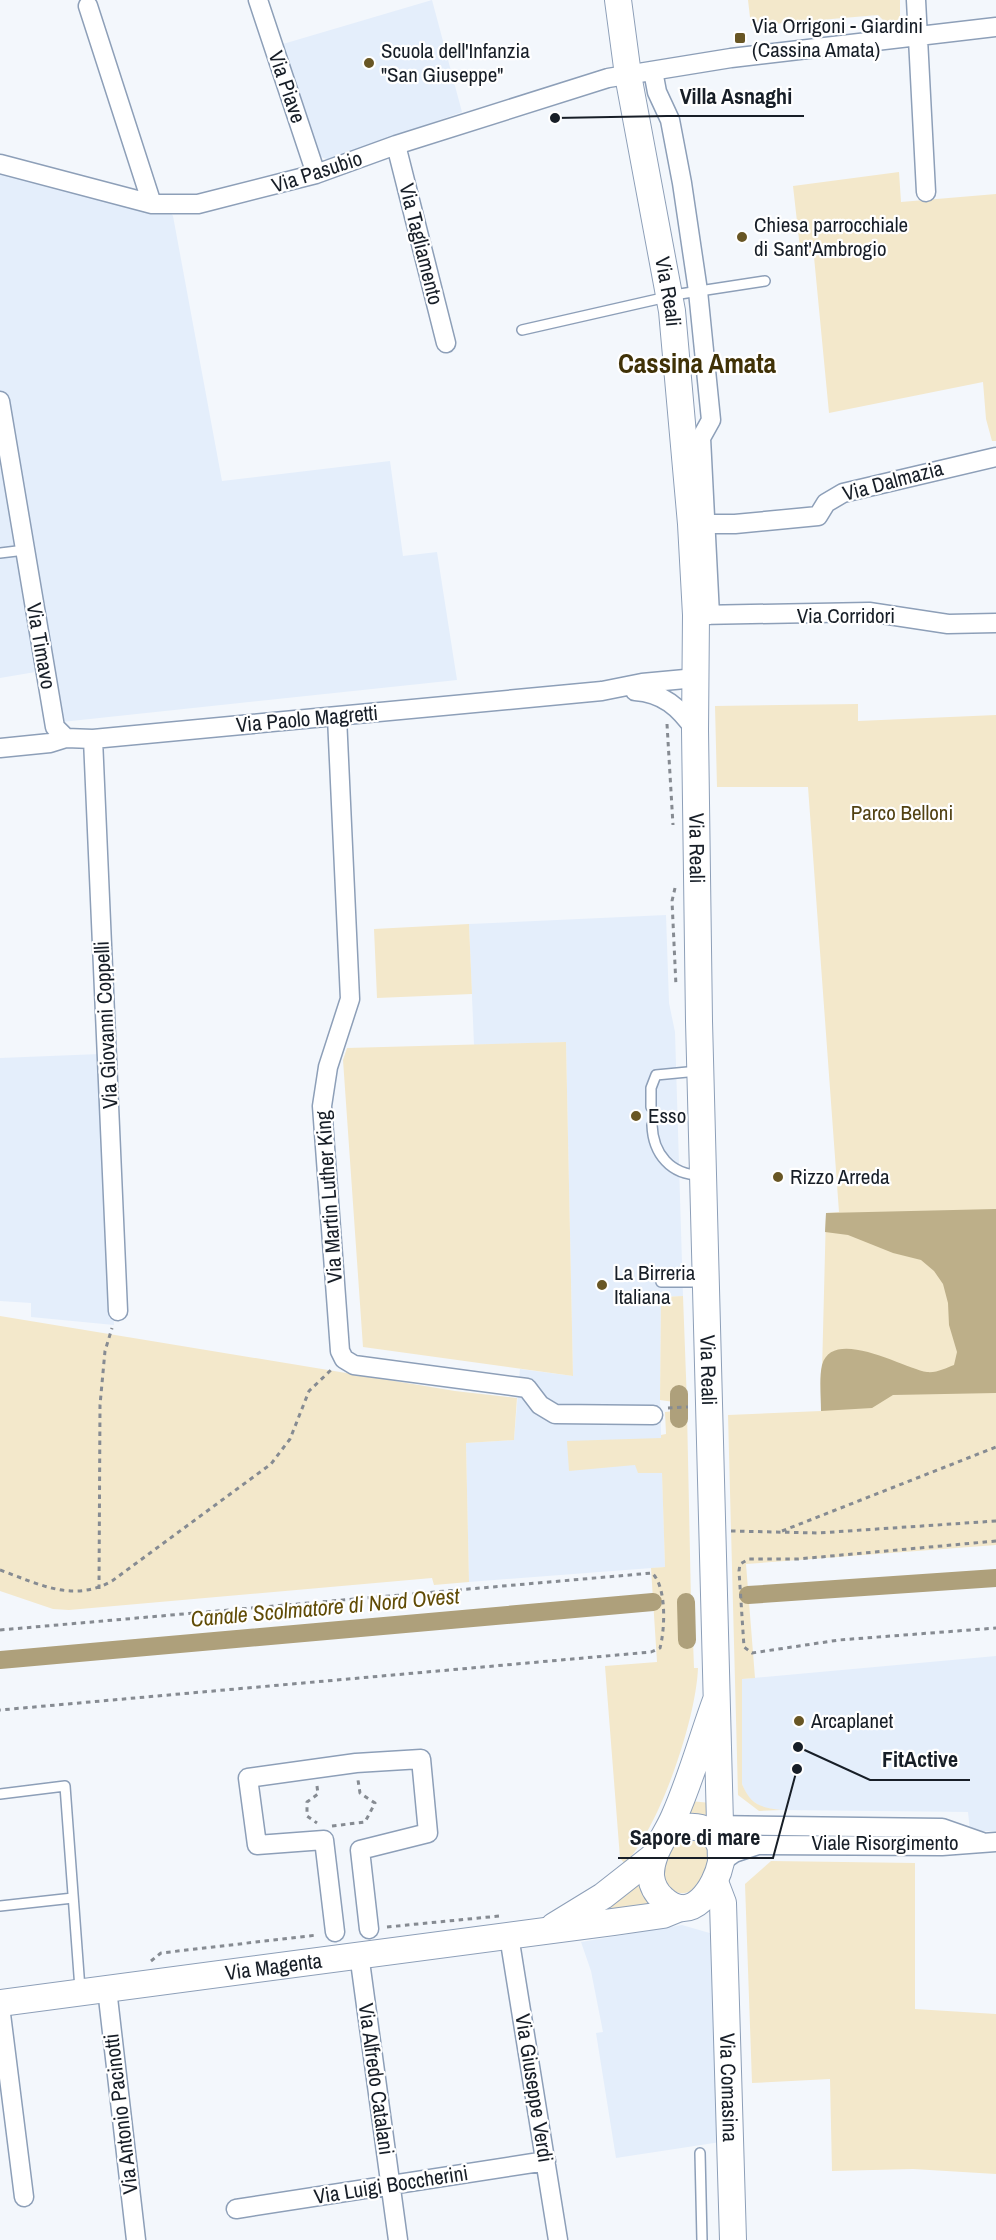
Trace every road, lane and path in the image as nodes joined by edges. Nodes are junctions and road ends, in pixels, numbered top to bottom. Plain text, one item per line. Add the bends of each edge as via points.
1 (258, 0) edge
2 (618, 0) edge
3 (916, 0) edge
4 (88, 6) dead end
5 (996, 27) edge
6 (917, 35) junction
7 (640, 73) junction
8 (396, 145) junction
9 (0, 164) edge
10 (316, 174) junction
11 (926, 192) dead end
12 (152, 204) junction
13 (765, 281) dead end
14 (698, 291) junction
15 (669, 296) junction
16 (522, 330) dead end
17 (446, 343) dead end
18 (0, 401) edge
19 (996, 457) edge
20 (699, 523) junction
21 (25, 550) junction
22 (0, 553) edge
23 (703, 615) junction
24 (996, 623) edge
25 (696, 678) junction
26 (615, 690) junction
27 (337, 717) junction
28 (695, 730) junction
29 (66, 738) junction
30 (93, 739) junction
31 (0, 748) edge
32 (700, 1071) junction
33 (651, 1107) dead end
34 (652, 1125) dead end
35 (703, 1174) junction
36 (661, 1282) dead end
37 (705, 1282) junction
38 (118, 1311) joint
39 (344, 1359) junction
40 (683, 1407) dead end
41 (674, 1408) dead end
42 (653, 1415) dead end
43 (996, 1447) edge
44 (996, 1521) edge
45 (711, 1532) junction
46 (780, 1532) junction
47 (996, 1541) edge
48 (0, 1570) edge
49 (99, 1588) junction
50 (996, 1628) edge
51 (0, 1630) edge
52 (716, 1700) junction
53 (0, 1710) edge
54 (356, 1763) junction
55 (316, 1769) junction
56 (0, 1794) edge
57 (718, 1839) junction
58 (992, 1841) edge
59 (659, 1846) junction
60 (73, 1898) junction
61 (0, 1906) edge
62 (686, 1907) junction
63 (369, 1929) dead end
64 (546, 1930) junction
65 (335, 1932) dead end
66 (509, 1936) junction
67 (724, 1936) junction
68 (359, 1954) junction
69 (107, 1989) junction
70 (81, 1992) junction
71 (0, 2004) edge
72 (700, 2153) dead end
73 (546, 2161) junction
74 (390, 2185) junction
75 (24, 2197) dead end
76 (236, 2209) dead end
77 (136, 2240) edge
78 (398, 2240) edge
79 (558, 2240) edge
80 (702, 2240) edge
81 (733, 2240) edge

1 - 10 street, Via Piave
2 - 7 main road, Via Reali
3 - 6 street
4 - 12 street
5 - 6 street, Via Pasubio
6 - 7 street, Via Pasubio
6 - 11 street
7 - 8 street, Via Pasubio via 608,78
7 - 14 street via 657,92 670,120
7 - 15 main road, Via Reali
8 - 10 street, Via Pasubio
8 - 17 street, Via Tagliamento
9 - 12 street, Via Pasubio
10 - 12 street, Via Pasubio via 221,200
13 - 14 lane
14 - 15 lane
14 - 20 street via 711,420 701,438
15 - 16 lane
15 - 20 main road, Via Reali
18 - 21 street, Via Timavo
19 - 20 street, Via Dalmazia via 843,493 826,503 818,516 735,524
20 - 23 main road, Via Reali
21 - 22 lane
21 - 29 street, Via Timavo via 55,727
23 - 24 street, Via Corridori via 869,612 948,624
23 - 25 main road, Via Reali
25 - 26 street, Via Paolo Magretti
25 - 28 main road, Via Reali
26 - 27 street, Via Paolo Magretti
26 - 28 street, Via Paolo Magretti via 660,695
27 - 30 street, Via Paolo Magretti
27 - 39 street, Via Martin Luther King via 350,999 325,1077 322,1106 340,1350
28 - 32 main road, Via Reali
29 - 30 street, Via Paolo Magretti
29 - 31 street, Via Paolo Magretti
30 - 38 street, Via Giovanni Coppelli
32 - 33 lane via 656,1075 652,1081
32 - 35 main road, Via Reali
34 - 35 lane via 652,1136 665,1162 676,1171
35 - 37 main road, Via Reali
36 - 37 lane
37 - 45 main road, Via Reali
38 - 49 path via 103,1368
39 - 42 street via 354,1365 527,1388 540,1405 555,1414
39 - 49 path via 309,1390 290,1439 271,1464
40 - 41 path
43 - 46 path
44 - 46 path via 840,1532
45 - 46 path
45 - 52 main road, Via Reali
47 - 50 path via 798,1559 749,1559 740,1564 739,1571 744,1647 752,1653 839,1640
48 - 49 path via 69,1593
51 - 53 path via 652,1573 659,1579 661,1589 663,1637 660,1648 651,1652
52 - 57 main road, Via Reali
52 - 59 main road, Via Reali via 675,1815
54 - 55 street
54 - 55 path via 360,1793 375,1803 365,1822 323,1827 307,1816 307,1803 318,1794
54 - 63 street via 421,1759 428,1833 360,1850
55 - 65 street via 248,1778 257,1845 324,1840
56 - 60 lane via 65,1786
57 - 58 street, Viale Risorgimento via 942,1828
57 - 58 street, Viale Risorgimento via 734,1853 758,1845 942,1846
57 - 59 main road via 679,1828
57 - 62 main road via 702,1900
57 - 67 main road, Via Reali
59 - 62 main road via 651,1867 653,1886 664,1900
59 - 64 main road, Via Magenta via 603,1896
60 - 61 lane
60 - 70 lane
62 - 64 main road, Via Magenta via 663,1915
62 - 67 main road via 707,1917
64 - 66 main road, Via Magenta
66 - 68 main road, Via Magenta
66 - 73 street, Via Giuseppe Verdi
67 - 81 main road, Via Comasina
68 - 69 main road, Via Magenta
68 - 74 street, Via Alfredo Catalani
69 - 70 main road, Via Magenta
69 - 77 street, Via Antonio Pacinotti
70 - 71 main road, Via Magenta
71 - 75 street
72 - 80 lane
73 - 74 street, Via Luigi Boccherini
73 - 79 street, Via Giuseppe Verdi
74 - 76 street, Via Luigi Boccherini
74 - 78 street, Via Alfredo Catalani

